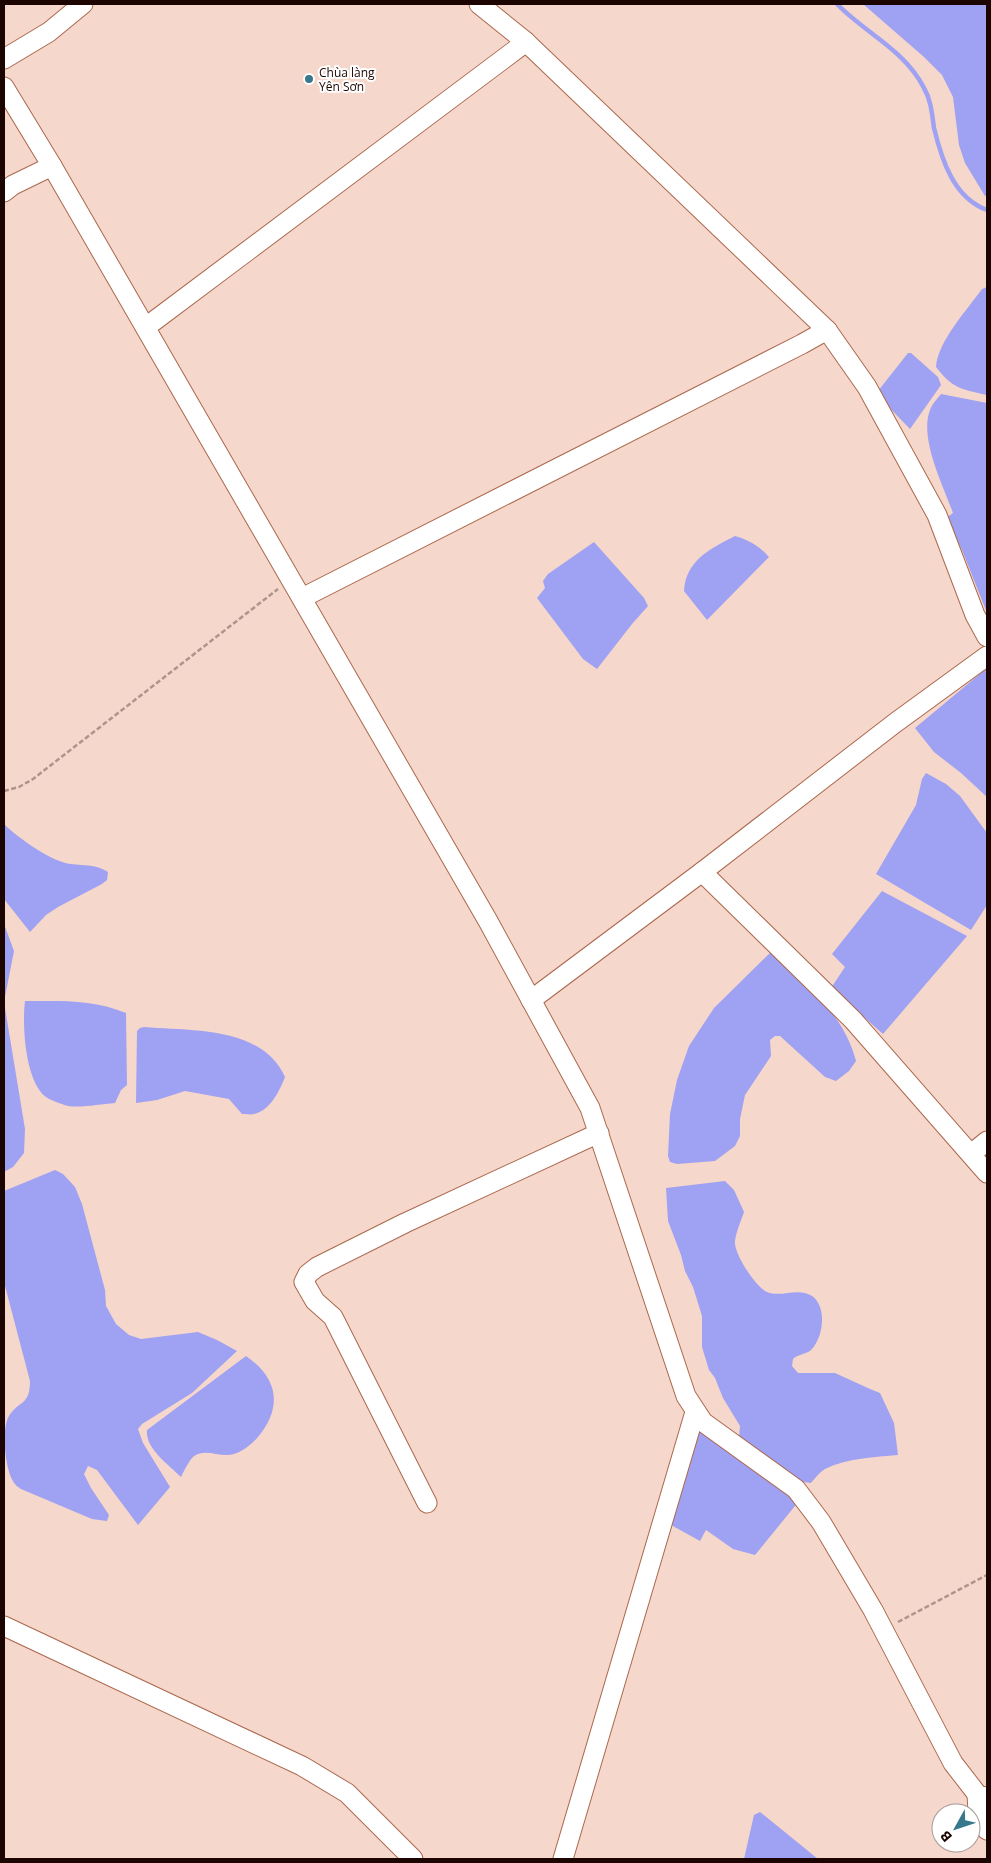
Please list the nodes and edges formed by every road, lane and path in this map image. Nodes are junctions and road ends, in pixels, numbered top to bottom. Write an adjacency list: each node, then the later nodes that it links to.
1 (83, 4): 4 (street)
2 (479, 4): 3 (street)
3 (526, 42): 8 (street); 9 (street)
4 (4, 59)
5 (6, 98): 6 (street)
6 (52, 166): 7 (street); 8 (street)
7 (4, 192)
8 (146, 327): 10 (street)
9 (826, 330): 11 (street); 12 (street)
10 (291, 579): 11 (street); 14 (path)
11 (302, 598): 16 (street)
12 (987, 637)
13 (987, 656): 15 (street)
14 (4, 791)
15 (702, 872): 16 (street); 19 (street)
16 (531, 1000): 17 (street)
17 (598, 1133): 21 (street); 22 (street)
18 (987, 1141): 19 (street)
19 (971, 1154): 20 (street)
20 (987, 1173)
21 (696, 1412): 25 (street); 29 (street)
22 (427, 1503)
23 (987, 1575): 25 (path)
24 (4, 1626): 28 (street)
25 (884, 1630): 26 (street)
26 (982, 1796): 27 (street)
27 (987, 1830)
28 (413, 1859)
29 (563, 1859)

